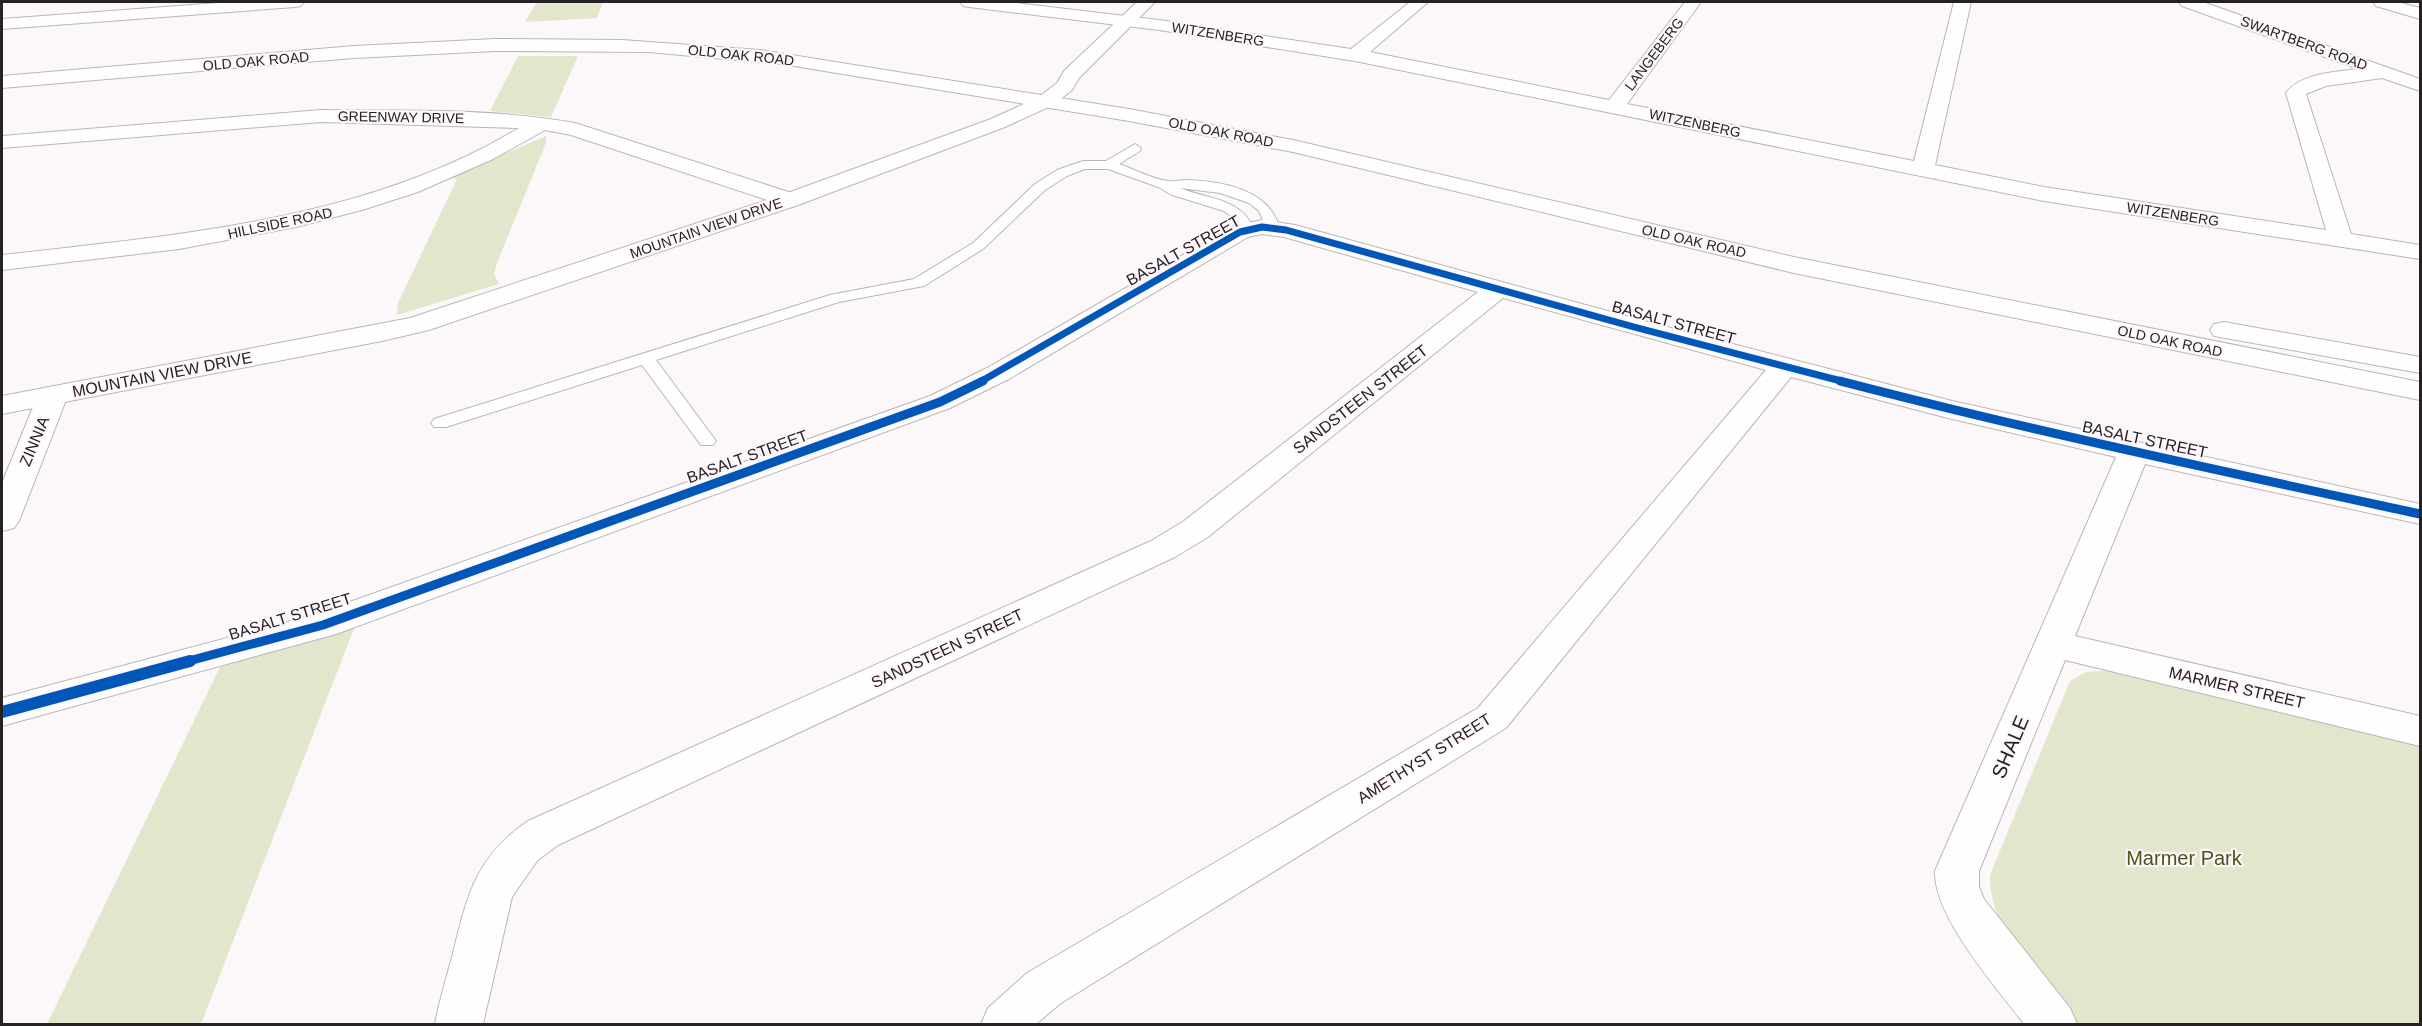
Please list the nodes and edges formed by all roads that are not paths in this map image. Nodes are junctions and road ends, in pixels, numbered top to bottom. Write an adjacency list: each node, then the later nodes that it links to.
1 (286, 2): 11 (street)
2 (969, 2): 10 (street, WITZENBERG)
3 (1146, 2): 10 (street, MOUNTAIN VIEW DRIVE)
4 (1420, 2): 12 (street)
5 (1693, 2): 19 (street, LANGEBERG)
6 (1964, 2): 24 (street)
7 (2188, 2): 14 (street, SWARTBERG ROAD)
8 (2382, 2): 9 (street)
9 (2417, 11)
10 (1126, 21): 12 (street, WITZENBERG); 17 (street, MOUNTAIN VIEW DRIVE)
11 (2, 24)
12 (1355, 55): 19 (street, WITZENBERG)
13 (2, 69): 17 (street, OLD OAK ROAD)
14 (2385, 72): 16 (street, SWARTBERG ROAD); 28 (street)
15 (2, 82): 18 (street, OLD OAK ROAD)
16 (2421, 85)
17 (1055, 86): 18 (street, OLD OAK ROAD); 26 (street, MOUNTAIN VIEW DRIVE); 33 (street, OLD OAK ROAD); 35 (street, OLD OAK ROAD)
18 (1016, 96): 26 (street, MOUNTAIN VIEW DRIVE)
19 (1615, 106): 24 (street, WITZENBERG)
20 (541, 123): 21 (street, GREENWAY DRIVE); 26 (street, GREENWAY DRIVE); 30 (street, HILLSIDE ROAD)
21 (2, 142)
22 (1135, 148): 23 (lane)
23 (1109, 165): 25 (lane); 32 (lane)
24 (1923, 170): 28 (street, WITZENBERG)
25 (1163, 184): 27 (lane); 27 (lane)
26 (780, 196): 36 (street, MOUNTAIN VIEW DRIVE)
27 (1259, 228): 31 (street, BASALT STREET); 44 (street, BASALT STREET)
28 (2341, 240): 29 (street, WITZENBERG)
29 (2421, 252)
30 (2, 263)
31 (1497, 290): 34 (street, BASALT STREET); 46 (street, SANDSTEEN STREET)
32 (646, 358): 38 (lane); 39 (lane)
33 (2421, 366)
34 (1784, 367): 40 (street, BASALT STREET); 47 (street, AMETHYST STREET)
35 (2421, 391)
36 (53, 395): 37 (street, MOUNTAIN VIEW DRIVE); 42 (street, ZINNIA)
37 (2, 405)
38 (440, 423)
39 (707, 441)
40 (2134, 452): 41 (street, BASALT STREET); 43 (street, SHALE)
41 (2421, 514)
42 (2, 520)
43 (2053, 644): 45 (street, MARMER STREET); 48 (street, SHALE)
44 (2, 712)
45 (2421, 731)
46 (459, 1024)
47 (1005, 1024)
48 (2053, 1024)

